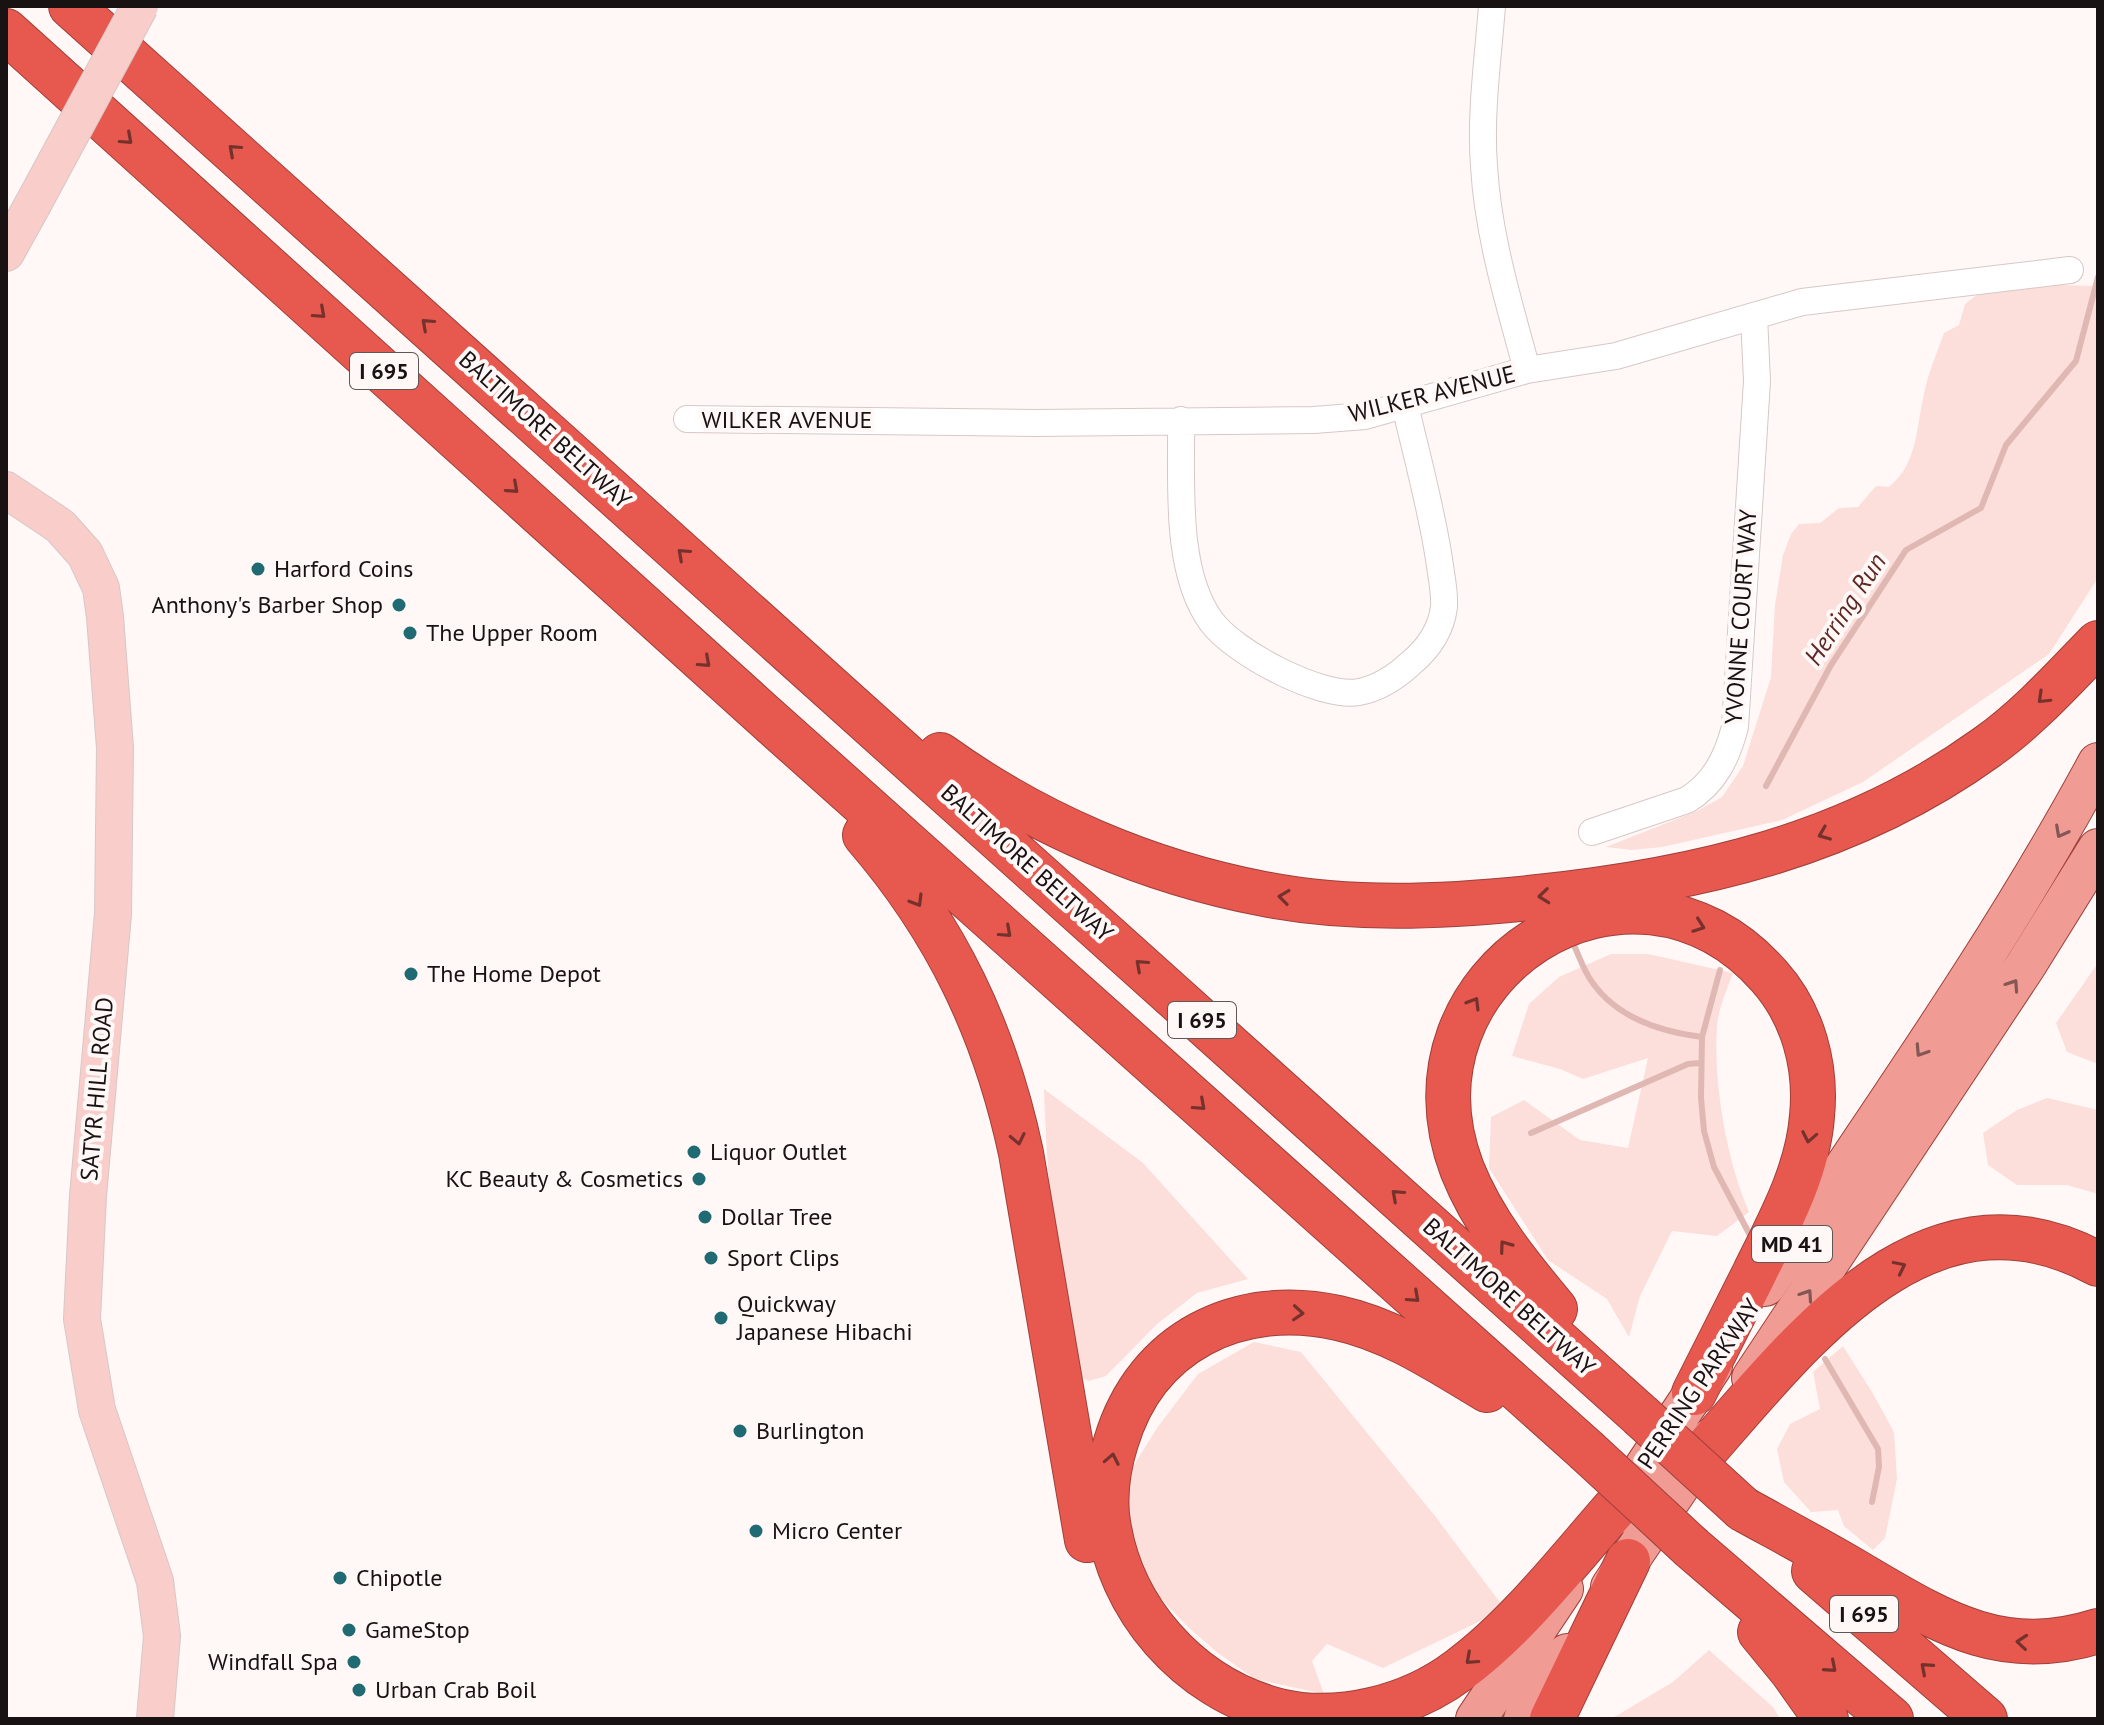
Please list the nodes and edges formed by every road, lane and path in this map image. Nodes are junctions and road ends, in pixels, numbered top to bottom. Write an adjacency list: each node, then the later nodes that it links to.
1 (71, 6): 13 (highway, BALTIMORE BELTWAY / I 695, one-way to 1)
2 (140, 6): 5 (street, bridge)
3 (1492, 6): 8 (street)
4 (6, 31): 15 (highway, I 695, one-way to 15)
5 (6, 253)
6 (2070, 270): 7 (street, WILKER AVENUE)
7 (1754, 316): 8 (street, WILKER AVENUE); 17 (street, YVONNE COURT WAY)
8 (1527, 370): 9 (street, WILKER AVENUE)
9 (1405, 405): 11 (street, WILKER AVENUE); 11 (street)
10 (687, 419): 11 (street, WILKER AVENUE)
11 (1181, 420)
12 (6, 490): 29 (street, SATYR HILL ROAD)
13 (783, 643): 14 (highway, one-way to 13); 21 (highway, BALTIMORE BELTWAY / I 695, one-way to 13)
14 (2098, 643)
15 (760, 712): 22 (highway, I 695, one-way to 22); 30 (highway, one-way to 30)
16 (2098, 763): 20 (main road, PERRING PARKWAY / MD 41, one-way to 20)
17 (1592, 832)
18 (2098, 849): 23 (main road, PERRING PARKWAY / MD 41, one-way to 18)
19 (2098, 1264): 23 (highway, one-way to 19)
20 (1694, 1393): 21 (highway, one-way to 20); 24 (main road, PERRING PARKWAY / MD 41)
21 (1628, 1402): 25 (highway, BALTIMORE BELTWAY / I 695, bridge)
22 (1586, 1450): 24 (highway, one-way to 22); 26 (highway, I 695, bridge)
23 (1702, 1454): 27 (main road, PERRING PARKWAY / MD 41)
24 (1621, 1501): 31 (main road, PERRING PARKWAY / MD 41)
25 (1743, 1509): 28 (highway, one-way to 25); 36 (highway, BALTIMORE BELTWAY / I 695, one-way to 25)
26 (1702, 1559): 34 (highway); 35 (highway, I 695, one-way to 35)
27 (1628, 1561): 32 (main road, PERRING PARKWAY / MD 41); 33 (highway)
28 (2098, 1631)
29 (155, 1719)
30 (1223, 1719)
31 (1476, 1719)
32 (1524, 1719)
33 (1552, 1719)
34 (1826, 1719)
35 (1891, 1719)
36 (1985, 1719)

